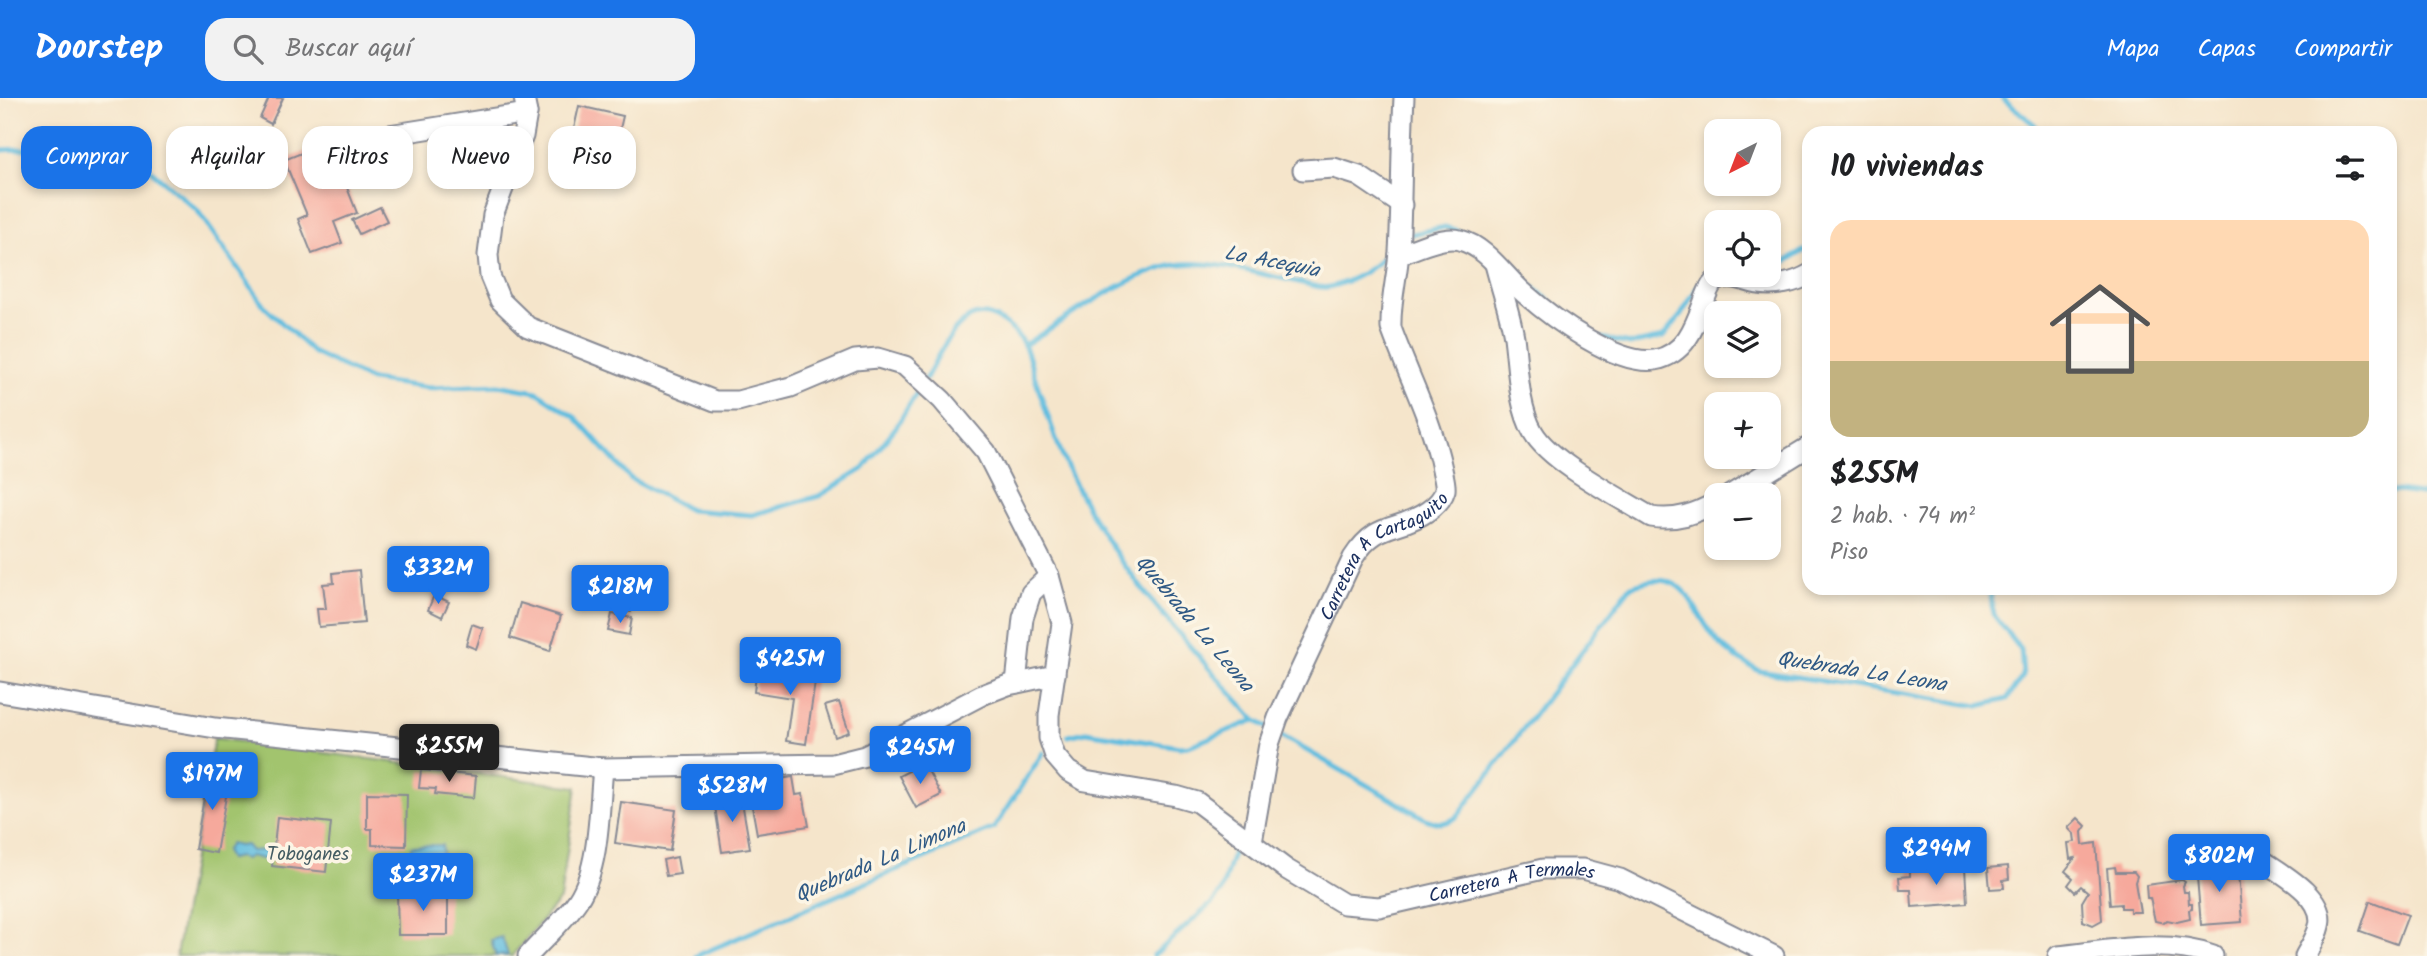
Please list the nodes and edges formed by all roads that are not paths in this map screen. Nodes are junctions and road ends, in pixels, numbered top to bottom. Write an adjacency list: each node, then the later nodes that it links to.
1 (1404, 98): 5 (street, Carretera A Cartaguito)
2 (525, 106): 3 (street); 12 (street, Carretera A Termales)
3 (413, 129)
4 (1303, 170): 5 (street)
5 (1402, 205): 6 (street, Carretera A Cartaguito)
6 (1399, 255): 7 (street); 17 (street, Carretera A Cartaguito)
7 (1494, 263): 8 (street); 11 (street)
8 (1802, 277)
9 (1802, 451): 10 (street)
10 (1750, 483)
11 (1704, 508)
12 (1049, 576): 13 (street, Carretera A Termales); 14 (street)
13 (1055, 675): 14 (street); 17 (street, Carretera A Termales)
14 (1016, 683): 16 (street)
15 (0, 692): 16 (street)
16 (603, 768): 19 (street)
17 (1252, 842): 20 (street, Carretera A Termales)
18 (2256, 856): 23 (street)
19 (528, 956)
20 (1774, 956)
21 (2058, 956): 22 (street)
22 (2213, 956)
23 (2305, 956)

